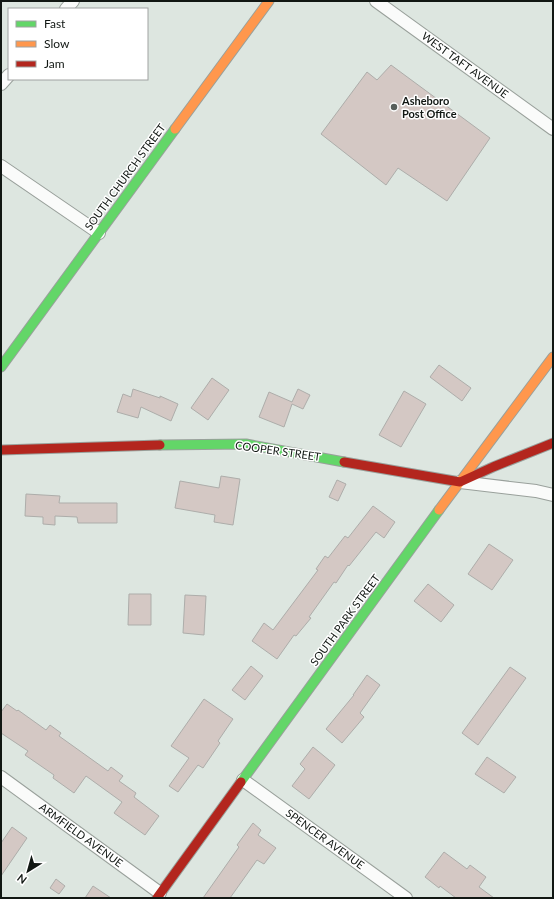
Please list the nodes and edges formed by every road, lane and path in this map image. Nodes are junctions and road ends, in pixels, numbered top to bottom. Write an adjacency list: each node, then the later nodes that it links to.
1 (269, 1): 7 (street, SOUTH CHURCH STREET)
2 (376, 1): 5 (street, WEST TAFT AVENUE)
3 (8, 76): 4 (street)
4 (1, 84)
5 (553, 129)
6 (1, 166): 7 (street)
7 (99, 233): 9 (street, SOUTH CHURCH STREET)
8 (553, 357): 12 (street, SOUTH PARK STREET)
9 (1, 367)
10 (553, 443): 12 (street)
11 (1, 450): 12 (street, COOPER STREET)
12 (460, 482): 13 (street, COOPER STREET); 15 (street, SOUTH PARK STREET)
13 (553, 495)
14 (1, 777): 16 (street, ARMFIELD AVENUE)
15 (243, 780): 16 (street, SOUTH PARK STREET); 17 (street, SPENCER AVENUE)
16 (158, 896)
17 (406, 898)

